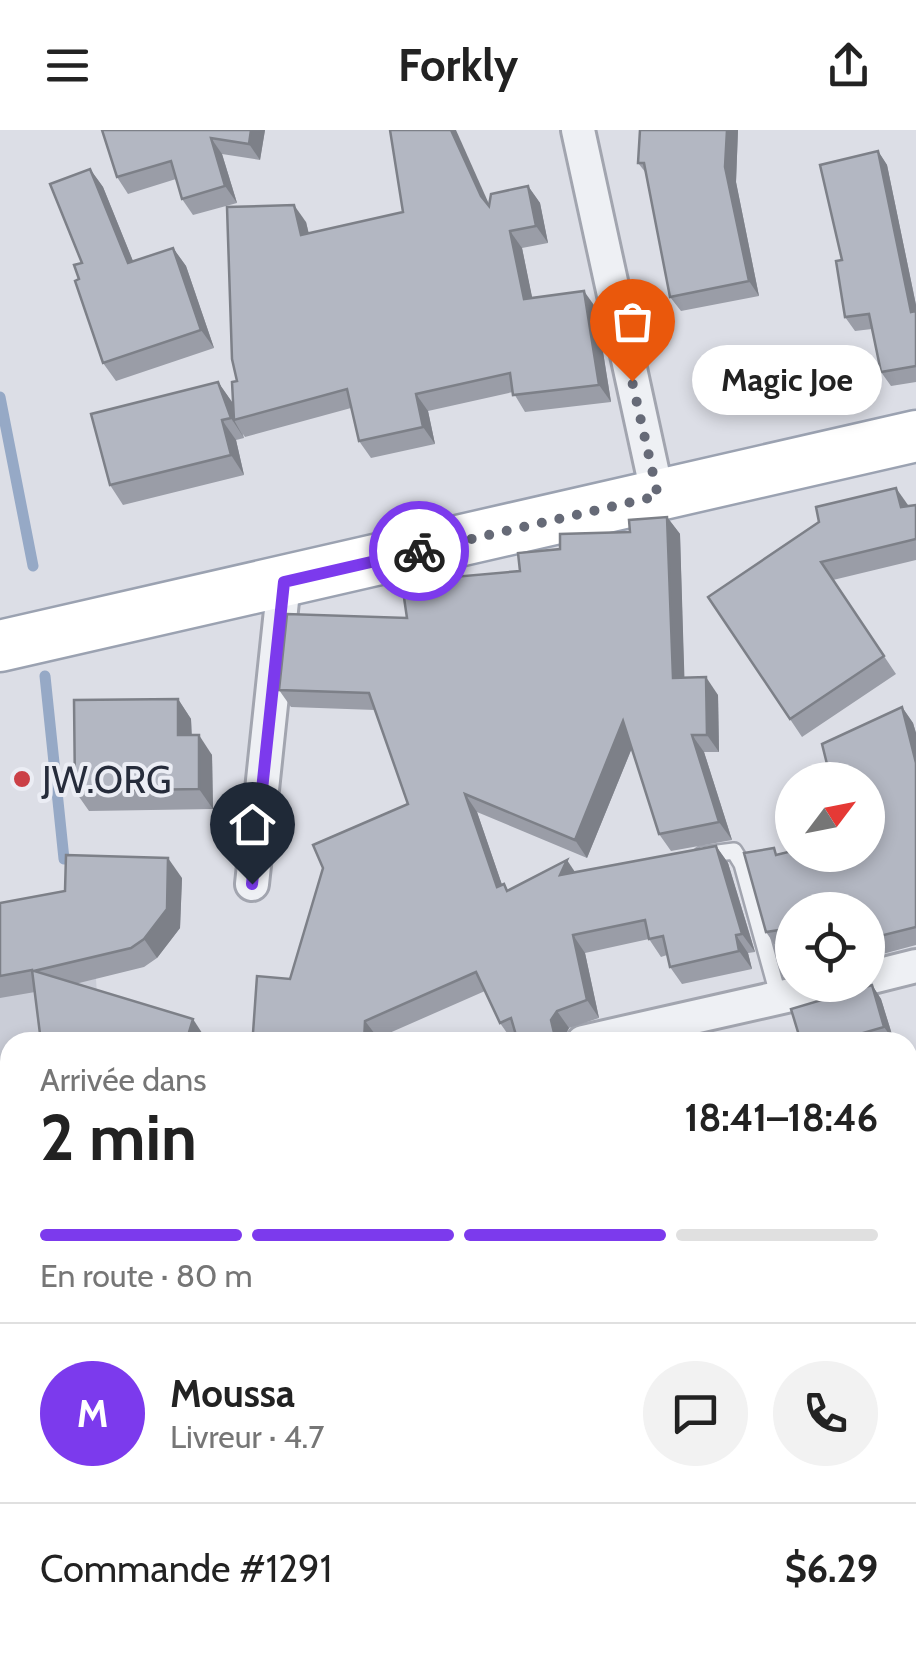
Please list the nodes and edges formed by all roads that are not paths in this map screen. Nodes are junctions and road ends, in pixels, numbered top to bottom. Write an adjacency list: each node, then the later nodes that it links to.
1 (572, 137): 3 (street)
2 (916, 436): 3 (main road)
3 (658, 496): 4 (main road)
4 (284, 582): 5 (main road); 7 (street)
5 (2, 646)
6 (682, 860): 10 (lane)
7 (252, 884)
8 (916, 966): 9 (street)
9 (885, 974)
10 (775, 984)
11 (775, 999): 12 (street)
12 (628, 1032)

